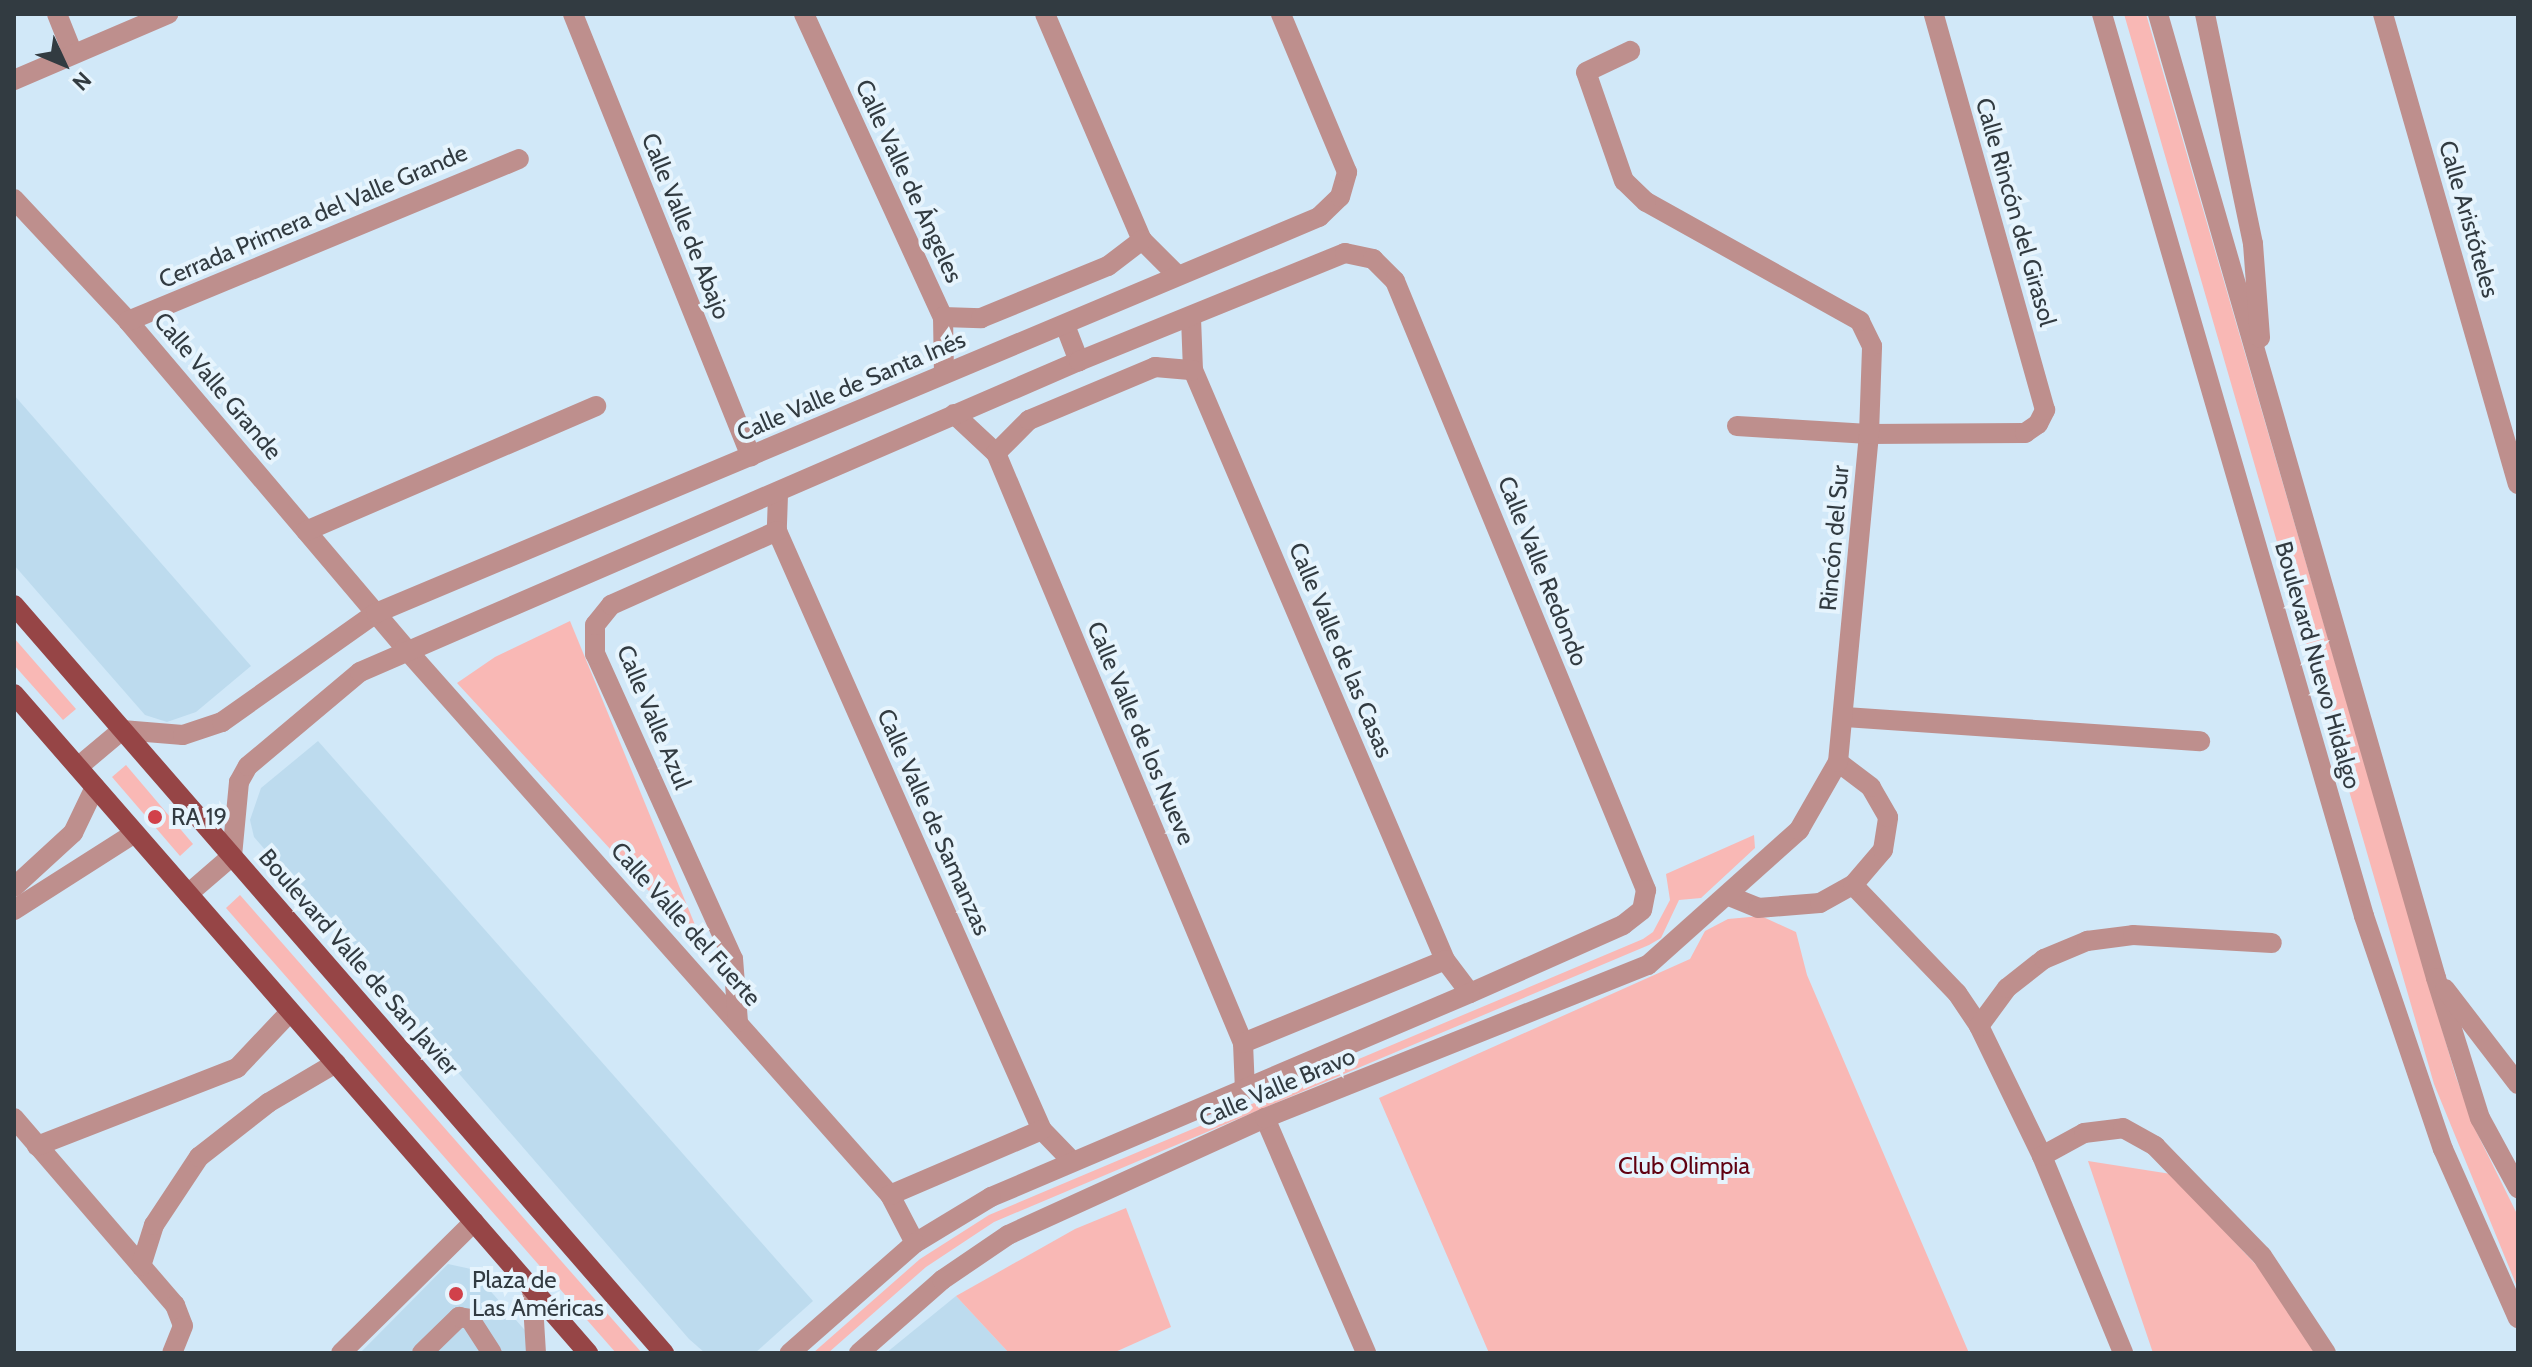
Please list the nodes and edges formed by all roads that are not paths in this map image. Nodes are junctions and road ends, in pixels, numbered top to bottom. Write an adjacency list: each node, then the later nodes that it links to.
1 (57, 14): 13 (street)
2 (168, 14): 13 (street)
3 (573, 14): 32 (street, Calle Valle de Abajo)
4 (804, 14): 19 (street, Calle Valle de Ángeles)
5 (1045, 14): 17 (street)
6 (1281, 14): 18 (street, Calle Valle de Santa Inés)
7 (1934, 14): 30 (street, Calle Rincón del Girasol)
8 (2102, 14): 79 (street, Boulevard Nuevo Hidalgo)
9 (2158, 14): 26 (street, Boulevard Nuevo Hidalgo)
10 (2205, 14): 26 (street)
11 (2383, 14): 33 (street, Calle Aristóteles)
12 (1630, 51): 30 (street, Rincón del Sur)
13 (73, 54): 14 (street)
14 (14, 80)
15 (519, 159): 21 (street, Cerrada Primera del Valle Grande)
16 (14, 199): 21 (street, Calle Valle Grande)
17 (1142, 240): 18 (street); 19 (street)
18 (1177, 275): 22 (street, Calle Valle de Santa Inés)
19 (943, 317): 25 (street, Calle Valle de Ángeles)
20 (1191, 318): 23 (street); 24 (street, Calle Valle de las Casas); 55 (street, Calle Valle Redondo)
21 (128, 321): 35 (street, Calle Valle Grande)
22 (1065, 325): 23 (street); 25 (street, Calle Valle de Santa Inés)
23 (1079, 361): 28 (street)
24 (1193, 370): 31 (street); 57 (street, Calle Valle de las Casas)
25 (944, 374): 32 (street, Calle Valle de Santa Inés)
26 (2263, 382): 58 (street, Boulevard Nuevo Hidalgo)
27 (596, 406): 35 (street)
28 (954, 414): 31 (street, Calle Valle de los Nueve); 34 (street)
29 (1737, 426): 30 (street)
30 (1869, 434): 41 (street, Rincón del Sur)
31 (996, 453): 63 (street, Calle Valle de los Nueve)
32 (751, 457): 38 (street, Calle Valle de Santa Inés)
33 (2518, 484)
34 (778, 495): 36 (street, Calle Valle de Samanzas); 39 (street)
35 (306, 531): 38 (street, Calle Valle Grande)
36 (777, 531): 61 (street, Calle Valle Azul); 69 (street, Calle Valle de Samanzas)
37 (14, 605): 42 (main road, Boulevard Valle de San Javier)
38 (376, 613): 39 (street, Calle Valle del Fuerte); 42 (street, Calle Valle de Santa Inés)
39 (405, 648): 49 (street); 61 (street, Calle Valle del Fuerte)
40 (14, 694): 45 (main road)
41 (1845, 717): 43 (street); 44 (street, Rincón del Sur)
42 (122, 730): 45 (street); 49 (main road, Boulevard Valle de San Javier)
43 (2200, 741)
44 (1838, 762): 47 (street, Rincón del Sur); 50 (street)
45 (78, 767): 46 (main road)
46 (95, 787): 48 (main road); 51 (street)
47 (1799, 830): 53 (street, Calle Valle Bravo)
48 (135, 833): 52 (main road); 54 (street)
49 (232, 856): 52 (street); 86 (main road, Boulevard Valle de San Javier)
50 (1853, 885): 53 (street); 62 (street)
51 (14, 887)
52 (188, 894): 60 (main road)
53 (1729, 896): 68 (street, Calle Valle Bravo)
54 (14, 910)
55 (1642, 910): 59 (street, Calle Valle Bravo)
56 (2272, 943): 62 (street)
57 (1445, 960): 59 (street, Calle Valle de las Casas); 63 (street)
58 (2436, 978): 65 (street); 73 (street, Boulevard Nuevo Hidalgo)
59 (1470, 993): 66 (street, Calle Valle Bravo)
60 (290, 1012): 64 (main road); 70 (street)
61 (738, 1022): 74 (street, Calle Valle del Fuerte)
62 (1979, 1026): 71 (street)
63 (1243, 1043): 66 (street, Calle Valle de los Nueve)
64 (336, 1063): 75 (main road); 77 (street)
65 (2518, 1084)
66 (1245, 1090): 72 (street, Calle Valle Bravo)
67 (14, 1118): 70 (street)
68 (1265, 1118): 88 (street, Calle Valle Bravo); 89 (street)
69 (1042, 1130): 72 (street, Calle Valle de Samanzas); 74 (street)
70 (37, 1146): 77 (street)
71 (2042, 1156): 90 (street); 91 (street)
72 (1070, 1159): 76 (street, Calle Valle Bravo)
73 (2518, 1188)
74 (890, 1195): 76 (street, Calle Valle del Fuerte)
75 (474, 1222): 78 (main road); 81 (street)
76 (915, 1243): 87 (street, Calle Valle Bravo)
77 (141, 1266): 80 (street)
78 (532, 1288): 84 (street); 85 (main road)
79 (2518, 1318)
80 (172, 1353)
81 (341, 1353)
82 (422, 1353): 83 (street)
83 (492, 1353)
84 (536, 1353)
85 (588, 1353)
86 (664, 1353)
87 (790, 1353)
88 (859, 1353)
89 (1366, 1353)
90 (2123, 1353)
91 (2326, 1353)

